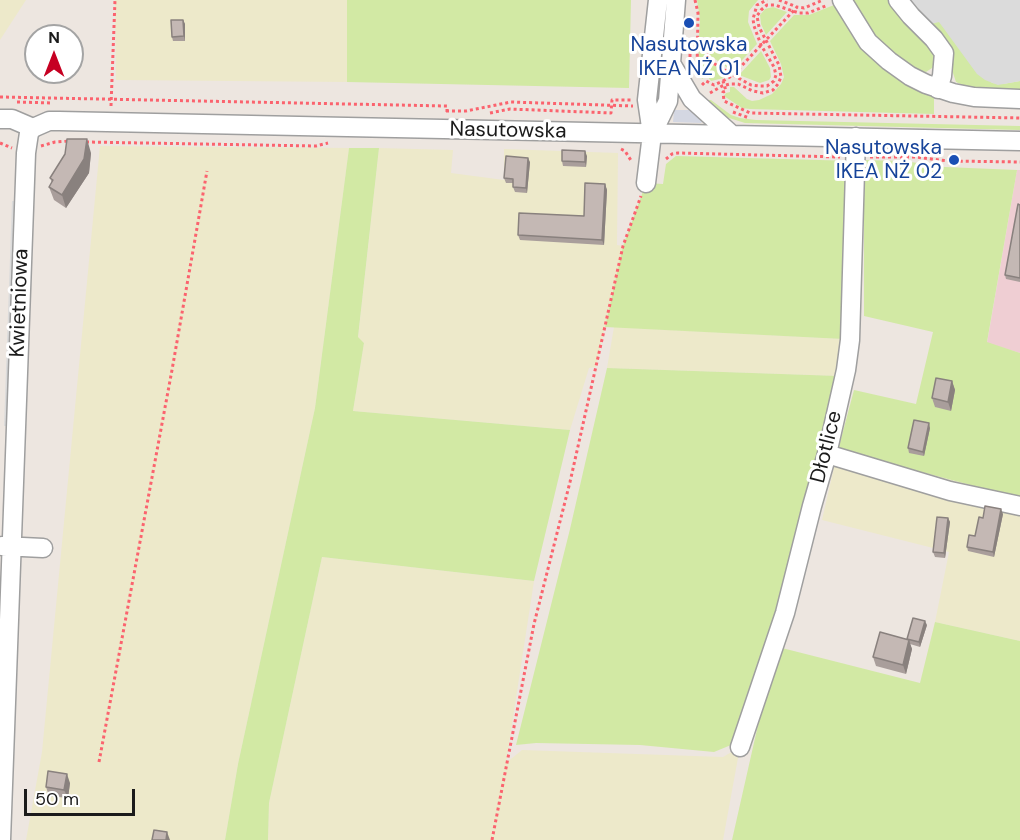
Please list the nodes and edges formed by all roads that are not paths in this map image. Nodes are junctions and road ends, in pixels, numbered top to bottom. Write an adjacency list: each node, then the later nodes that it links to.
1 (658, 0): 10 (street)
2 (898, 0): 6 (street)
3 (835, 2): 6 (street)
4 (684, 3): 5 (street)
5 (672, 65): 10 (street); 11 (street)
6 (938, 89): 7 (street)
7 (1020, 99)
8 (0, 119): 9 (street)
9 (33, 128): 10 (street, Nasutowska); 17 (street, Kwietniowa)
10 (652, 134): 11 (street, Nasutowska); 14 (street)
11 (732, 135): 12 (street, Nasutowska)
12 (856, 137): 13 (street, Nasutowska); 15 (street, Dłotlice)
13 (1020, 141)
14 (646, 183)
15 (827, 454): 16 (street); 19 (street, Dłotlice)
16 (1020, 506)
17 (6, 546): 18 (street); 20 (street, Kwietniowa)
18 (43, 548)
19 (740, 747)
20 (1, 840)

